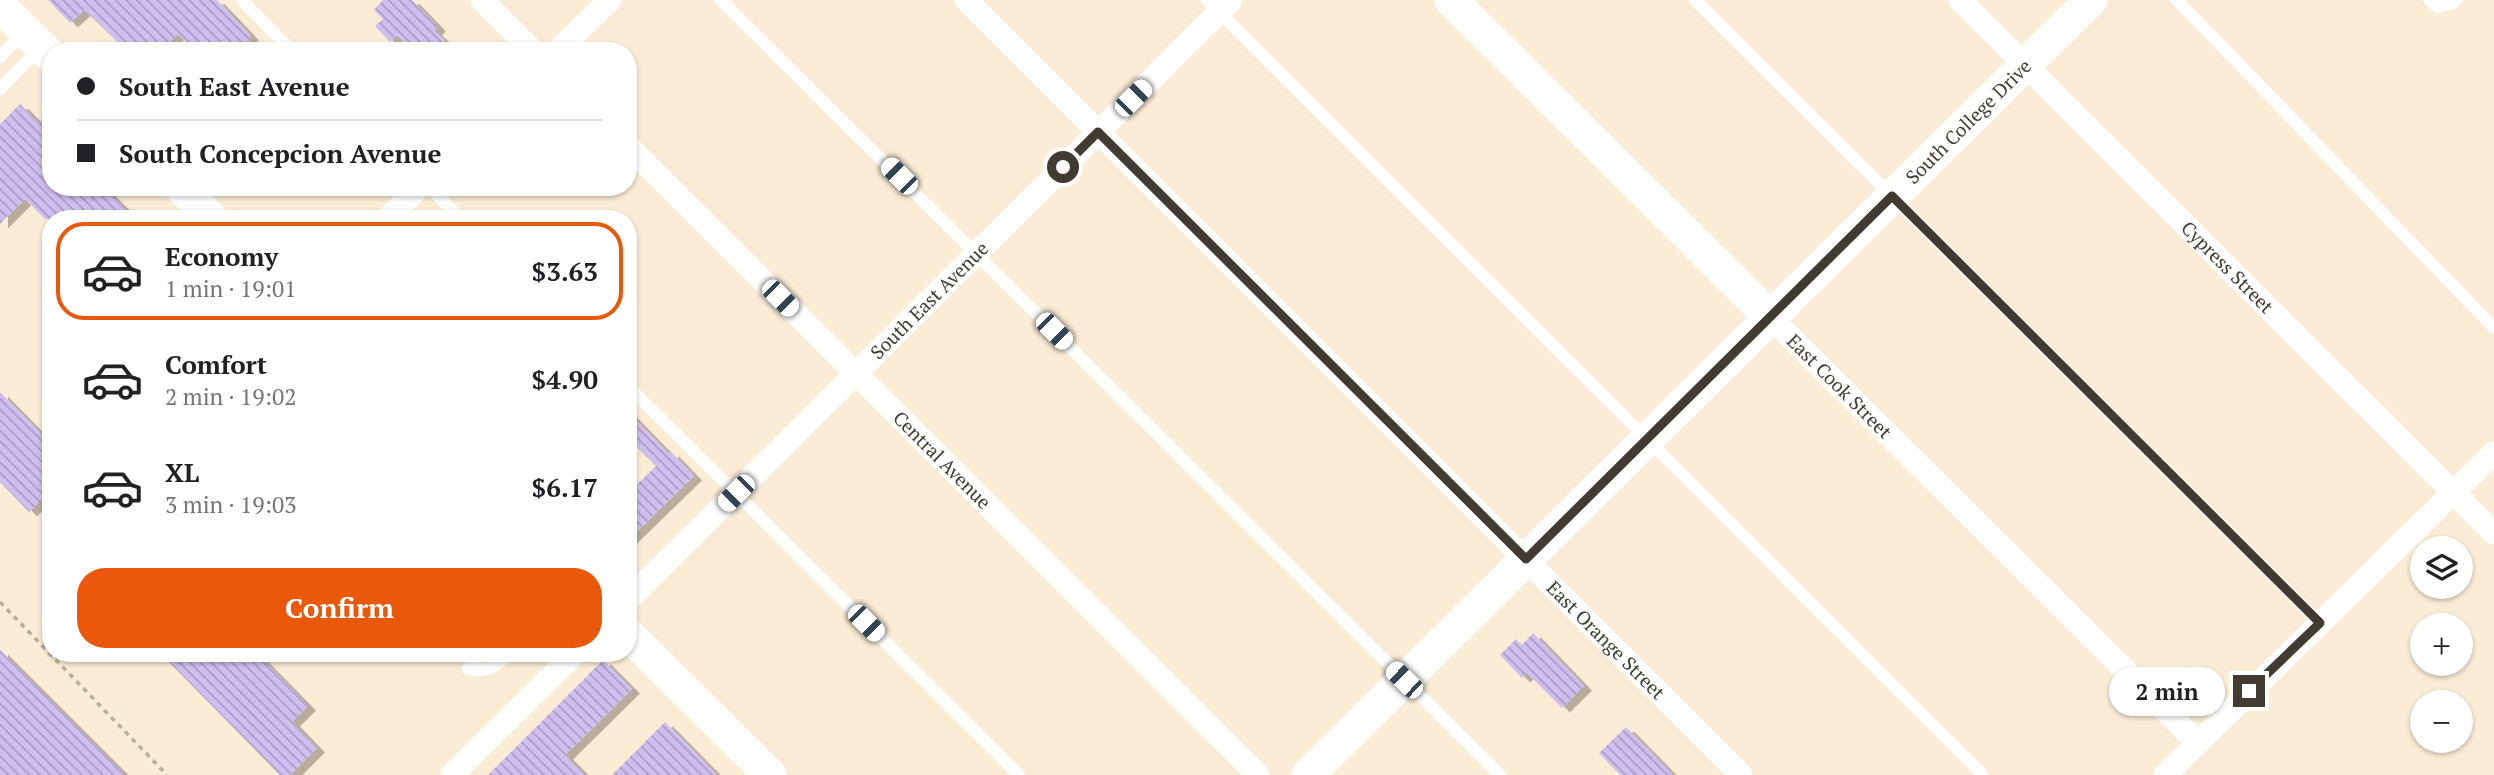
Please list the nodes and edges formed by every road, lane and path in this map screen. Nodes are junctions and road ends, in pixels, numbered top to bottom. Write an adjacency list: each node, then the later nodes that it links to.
1 (242, 0): 15 (lane)
2 (482, 0): 16 (street)
3 (610, 0): 17 (street)
4 (721, 0): 31 (lane)
5 (966, 0): 22 (street, East Orange Street)
6 (1451, 0): 32 (street, East Cook Street)
7 (1695, 0): 27 (lane)
8 (1960, 0): 20 (street, Cypress Street)
9 (2091, 0): 20 (street, South College Drive)
10 (2176, 0): 33 (lane)
11 (2429, 0): 12 (lane)
12 (2456, 0)
13 (1219, 4): 22 (street, South East Avenue); 36 (lane)
14 (0, 6): 18 (street)
15 (283, 42)
16 (524, 42)
17 (567, 42)
18 (39, 45): 19 (lane); 21 (lane)
19 (0, 57)
20 (2025, 64): 27 (street, South College Drive); 39 (street, Cypress Street)
21 (0, 89)
22 (1098, 132): 31 (street, South East Avenue); 41 (street, East Orange Street)
23 (637, 155): 34 (street, Central Avenue)
24 (190, 196): 28 (street)
25 (410, 196): 29 (street)
26 (438, 196): 30 (lane)
27 (1892, 196): 32 (street, South College Drive); 44 (lane)
28 (203, 210)
29 (396, 210)
30 (452, 210)
31 (976, 254): 34 (street, South East Avenue); 51 (lane)
32 (1770, 317): 36 (street, South College Drive); 52 (street, East Cook Street)
33 (2494, 328)
34 (856, 373): 38 (street, South East Avenue); 57 (street, Central Avenue)
35 (637, 395): 38 (lane)
36 (1647, 439): 41 (street, South College Drive); 61 (lane)
37 (2494, 453): 39 (street)
38 (736, 493): 42 (street, South East Avenue); 56 (lane)
39 (2454, 494): 40 (street, Cypress Street); 44 (street)
40 (2494, 533)
41 (1526, 559): 51 (street, South College Drive); 60 (street, East Orange Street)
42 (637, 591)
43 (0, 602): 46 (path)
44 (2320, 623): 52 (street)
45 (637, 643): 55 (street)
46 (42, 646)
47 (58, 662): 53 (path)
48 (474, 662): 49 (lane)
49 (501, 662)
50 (566, 662): 54 (street)
51 (1404, 680): 58 (street, South College Drive); 59 (lane)
52 (2197, 742): 62 (street)
53 (167, 775)
54 (452, 775)
55 (770, 775)
56 (1019, 775)
57 (1258, 775)
58 (1308, 775)
59 (1500, 775)
60 (1741, 775)
61 (1983, 775)
62 (2165, 775)

